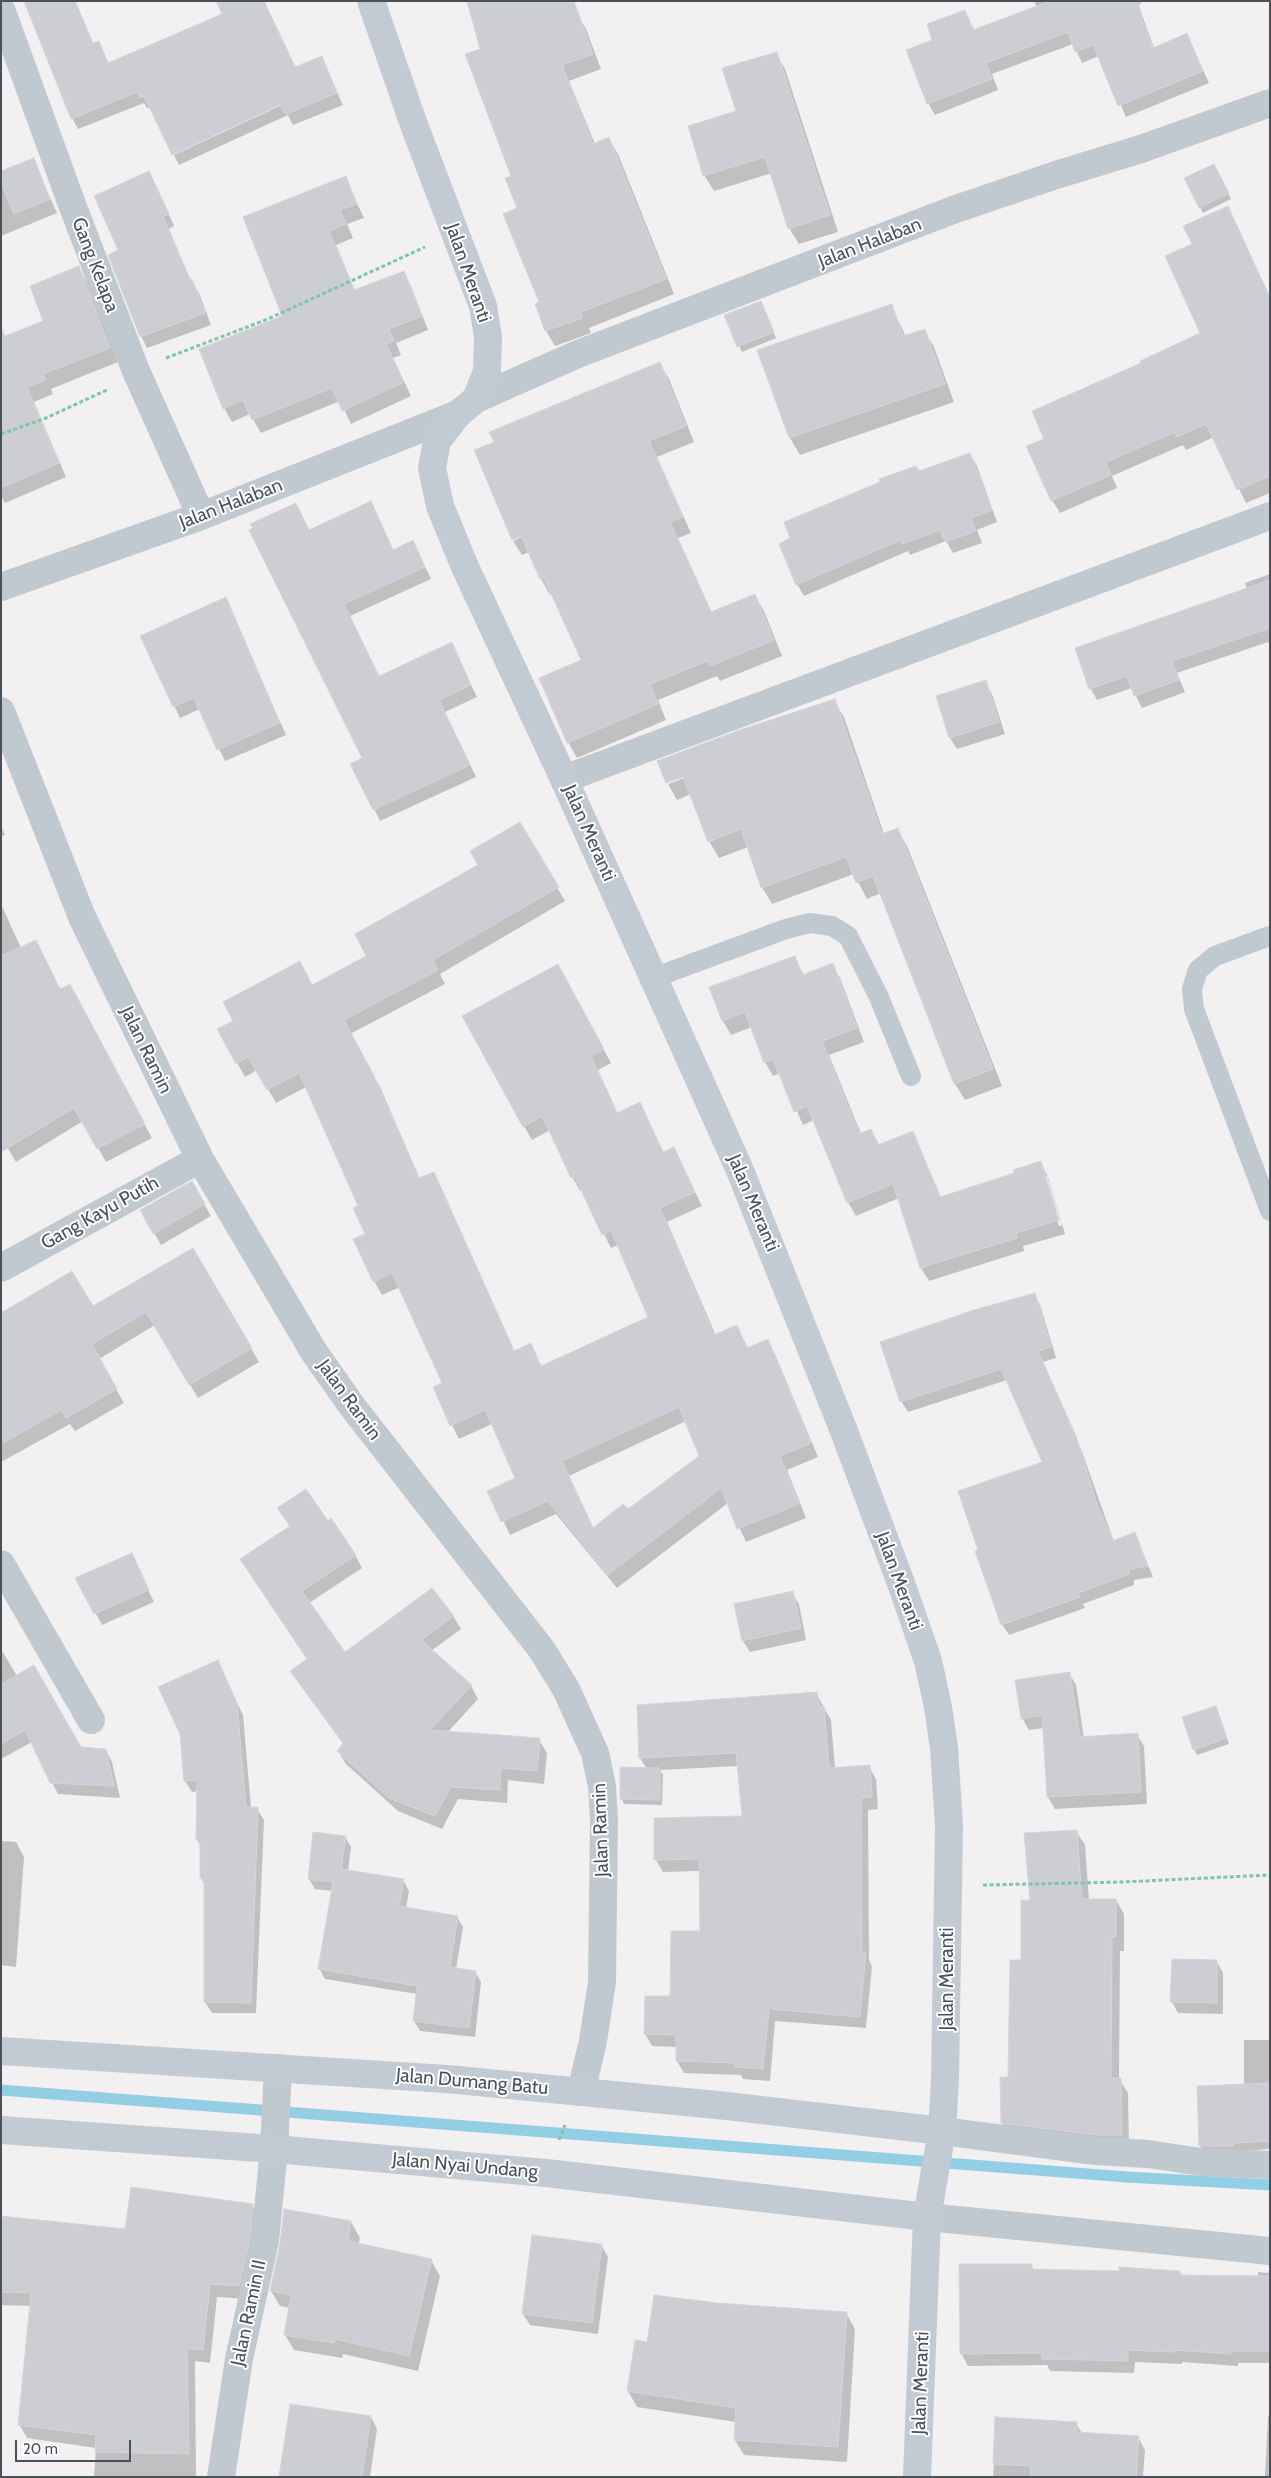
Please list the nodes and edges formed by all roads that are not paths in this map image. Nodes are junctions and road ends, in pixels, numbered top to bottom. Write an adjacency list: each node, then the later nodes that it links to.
1 (371, 1): 4 (street, Jalan Meranti)
2 (1, 9): 5 (street, Gang Kelapa)
3 (1270, 103): 4 (street, Jalan Halaban)
4 (467, 407): 5 (street, Jalan Halaban); 9 (street, Jalan Meranti)
5 (202, 516): 7 (street, Jalan Halaban)
6 (1270, 516): 9 (street)
7 (1, 587)
8 (1, 711): 13 (street, Jalan Ramin)
9 (564, 779): 11 (street, Jalan Meranti)
10 (1270, 936): 14 (lane)
11 (653, 978): 12 (lane); 23 (street, Jalan Meranti)
12 (910, 1076)
13 (200, 1159): 15 (street, Gang Kayu Putih); 20 (street, Jalan Ramin)
14 (1270, 1211)
15 (1, 1268)
16 (1, 1564): 17 (street)
17 (92, 1720)
18 (1, 2050): 19 (street, Jalan Dumang Batu)
19 (277, 2078): 20 (street, Jalan Dumang Batu); 22 (street, Jalan Ramin II)
20 (581, 2092): 23 (street, Jalan Dumang Batu)
21 (1, 2130): 22 (street, Jalan Nyai Undang)
22 (274, 2140): 25 (street, Jalan Nyai Undang); 27 (street, Jalan Ramin II)
23 (940, 2143): 24 (street); 25 (street, Jalan Meranti)
24 (1270, 2165)
25 (929, 2205): 26 (street); 28 (street, Jalan Meranti)
26 (1270, 2251)
27 (221, 2477)
28 (917, 2477)

